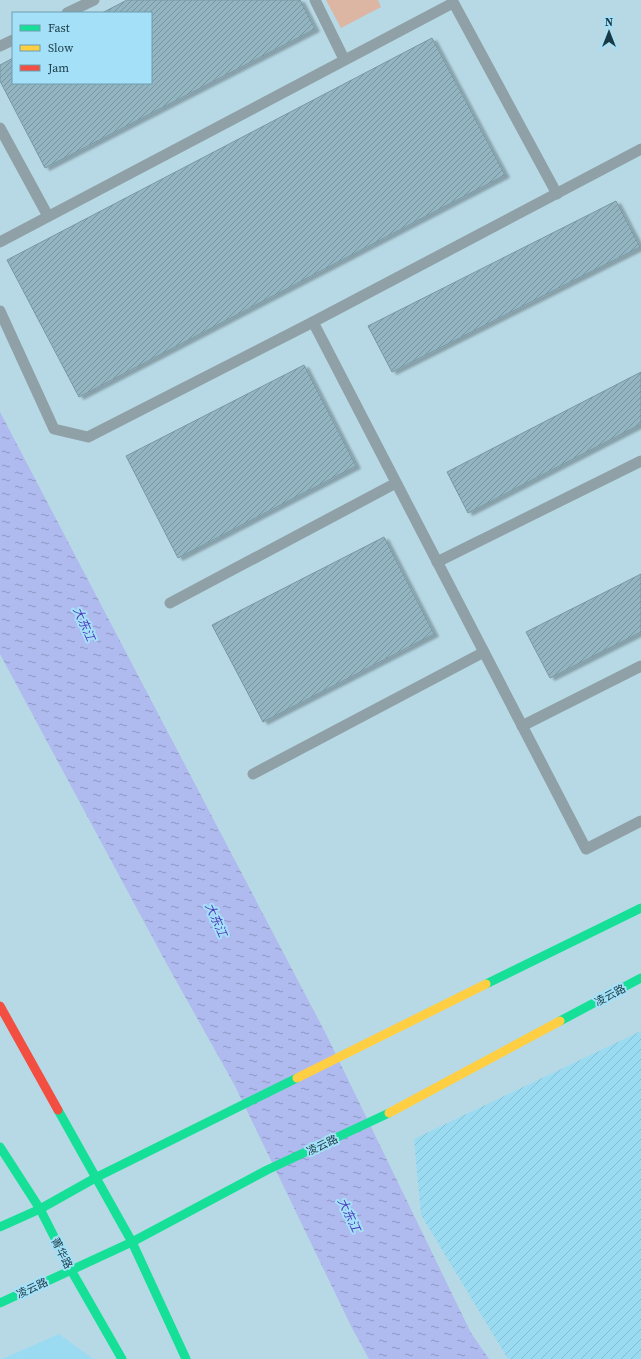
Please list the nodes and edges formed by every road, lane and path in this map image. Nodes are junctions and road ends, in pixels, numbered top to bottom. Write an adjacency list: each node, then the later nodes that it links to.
1 (94, 0): 4 (lane)
2 (315, 0): 7 (lane)
3 (452, 2): 7 (lane); 10 (lane)
4 (69, 12)
5 (12, 40): 6 (lane)
6 (0, 46)
7 (344, 60): 11 (lane)
8 (0, 128): 11 (lane)
9 (641, 149): 10 (lane)
10 (557, 194): 14 (lane)
11 (48, 216): 12 (lane)
12 (0, 242)
13 (0, 311): 14 (lane)
14 (313, 322): 16 (lane)
15 (641, 460): 17 (lane)
16 (396, 483): 17 (lane); 18 (lane)
17 (437, 562): 19 (lane)
18 (170, 603)
19 (484, 652): 21 (lane); 22 (lane)
20 (641, 666): 21 (lane)
21 (522, 726): 23 (lane)
22 (253, 774)
23 (641, 821)
24 (641, 908): 28 (main road)
25 (641, 978): 31 (main road, 凌云路)
26 (0, 1006): 28 (main road)
27 (0, 1147): 29 (main road, 菁华路)
28 (96, 1177): 29 (main road); 31 (main road)
29 (40, 1209): 30 (main road); 32 (main road, 菁华路)
30 (0, 1227)
31 (132, 1242): 32 (main road, 凌云路); 35 (main road)
32 (71, 1270): 33 (main road, 凌云路); 34 (main road, 菁华路)
33 (0, 1303)
34 (122, 1359)
35 (186, 1359)

